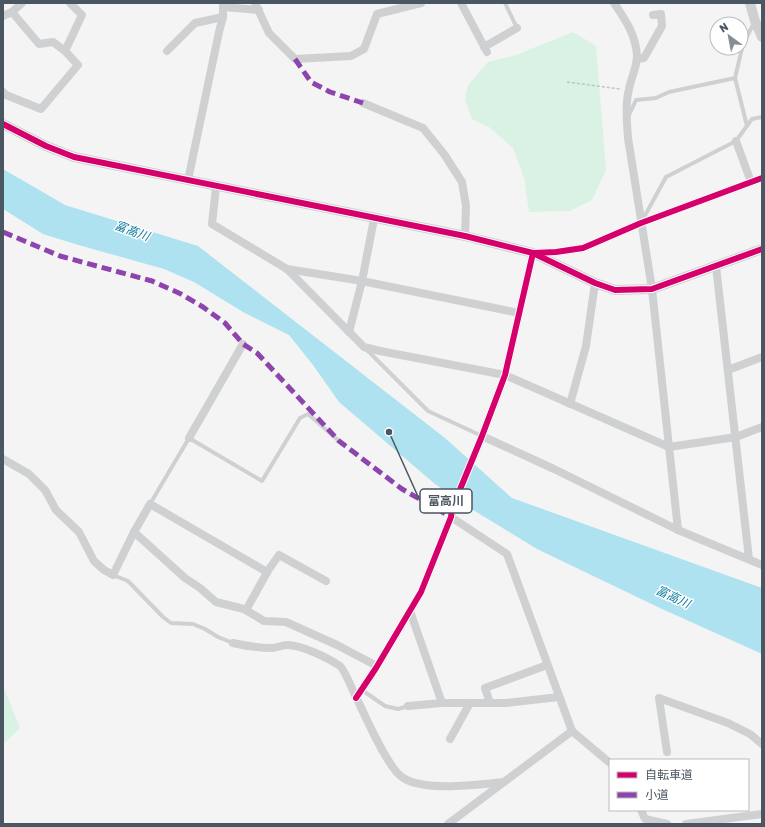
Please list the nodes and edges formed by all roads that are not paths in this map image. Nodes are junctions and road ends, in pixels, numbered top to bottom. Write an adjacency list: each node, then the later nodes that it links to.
1 (22, 3): 10 (street)
2 (70, 3): 17 (street)
3 (421, 3): 9 (street)
4 (461, 3): 15 (street)
5 (505, 3): 15 (lane)
6 (614, 3): 19 (street)
7 (748, 3): 14 (street)
8 (223, 5): 9 (street); 13 (street)
9 (257, 6)
10 (12, 12): 12 (street); 17 (street)
11 (653, 15): 19 (street)
12 (3, 16)
13 (223, 17): 18 (street); 29 (street)
14 (755, 21): 16 (street); 20 (lane)
15 (517, 28)
16 (762, 37)
17 (65, 51): 21 (street)
18 (167, 51)
19 (637, 59): 24 (street)
20 (735, 78): 24 (lane); 26 (lane)
21 (3, 92)
22 (363, 104): 34 (street)
23 (762, 117): 26 (lane)
24 (627, 121): 33 (street)
25 (3, 124): 29 (street)
26 (747, 126): 27 (lane)
27 (736, 141): 30 (street); 33 (lane)
28 (762, 178): 30 (street)
29 (188, 180): 31 (street)
30 (751, 182): 33 (street)
31 (216, 187): 32 (street); 38 (street)
32 (374, 219): 34 (street); 39 (street)
33 (641, 223): 36 (street); 41 (street)
34 (465, 236): 36 (street)
35 (762, 249): 37 (street)
36 (533, 253): 40 (street); 42 (street)
37 (716, 266): 41 (street); 47 (street)
38 (286, 269): 39 (street); 43 (street)
39 (362, 281): 42 (street); 43 (street)
40 (595, 283): 41 (street); 49 (street)
41 (652, 289): 55 (street)
42 (519, 313): 48 (street)
43 (349, 332): 45 (street)
44 (243, 344): 53 (street)
45 (364, 347): 48 (street); 51 (lane)
46 (762, 357): 47 (street)
47 (728, 370): 52 (street)
48 (505, 375): 49 (street); 51 (street)
49 (570, 404): 55 (street)
50 (762, 427): 52 (street)
51 (482, 436): 58 (street); 59 (street)
52 (736, 436): 55 (street); 61 (street)
53 (189, 438): 54 (lane); 57 (lane)
54 (339, 441)
55 (669, 447): 59 (street)
56 (3, 459): 64 (street)
57 (150, 504): 60 (street); 63 (street)
58 (452, 513): 67 (street); 69 (street)
59 (678, 530): 61 (street)
60 (134, 532): 64 (street); 66 (street)
61 (749, 559): 62 (street)
62 (762, 565)
63 (267, 572): 65 (street); 66 (street)
64 (113, 574): 68 (lane)
65 (326, 581)
66 (246, 610): 70 (street)
67 (410, 611): 70 (street); 74 (street)
68 (233, 643): 73 (street)
69 (547, 665): 72 (street); 76 (street)
70 (377, 666): 71 (street)
71 (362, 689): 73 (street); 77 (lane)
72 (559, 697): 76 (street); 78 (street)
73 (356, 698): 83 (street)
74 (442, 703): 75 (street); 77 (street)
75 (470, 703): 76 (street); 79 (street)
76 (490, 703)
77 (408, 706)
78 (572, 731): 82 (street); 83 (street)
79 (450, 739)
80 (762, 744): 81 (street)
81 (667, 752)
82 (609, 762)
83 (504, 782): 86 (street)
84 (641, 811): 87 (street)
85 (762, 814): 88 (street)
86 (448, 824)
87 (667, 824)
88 (686, 824)

